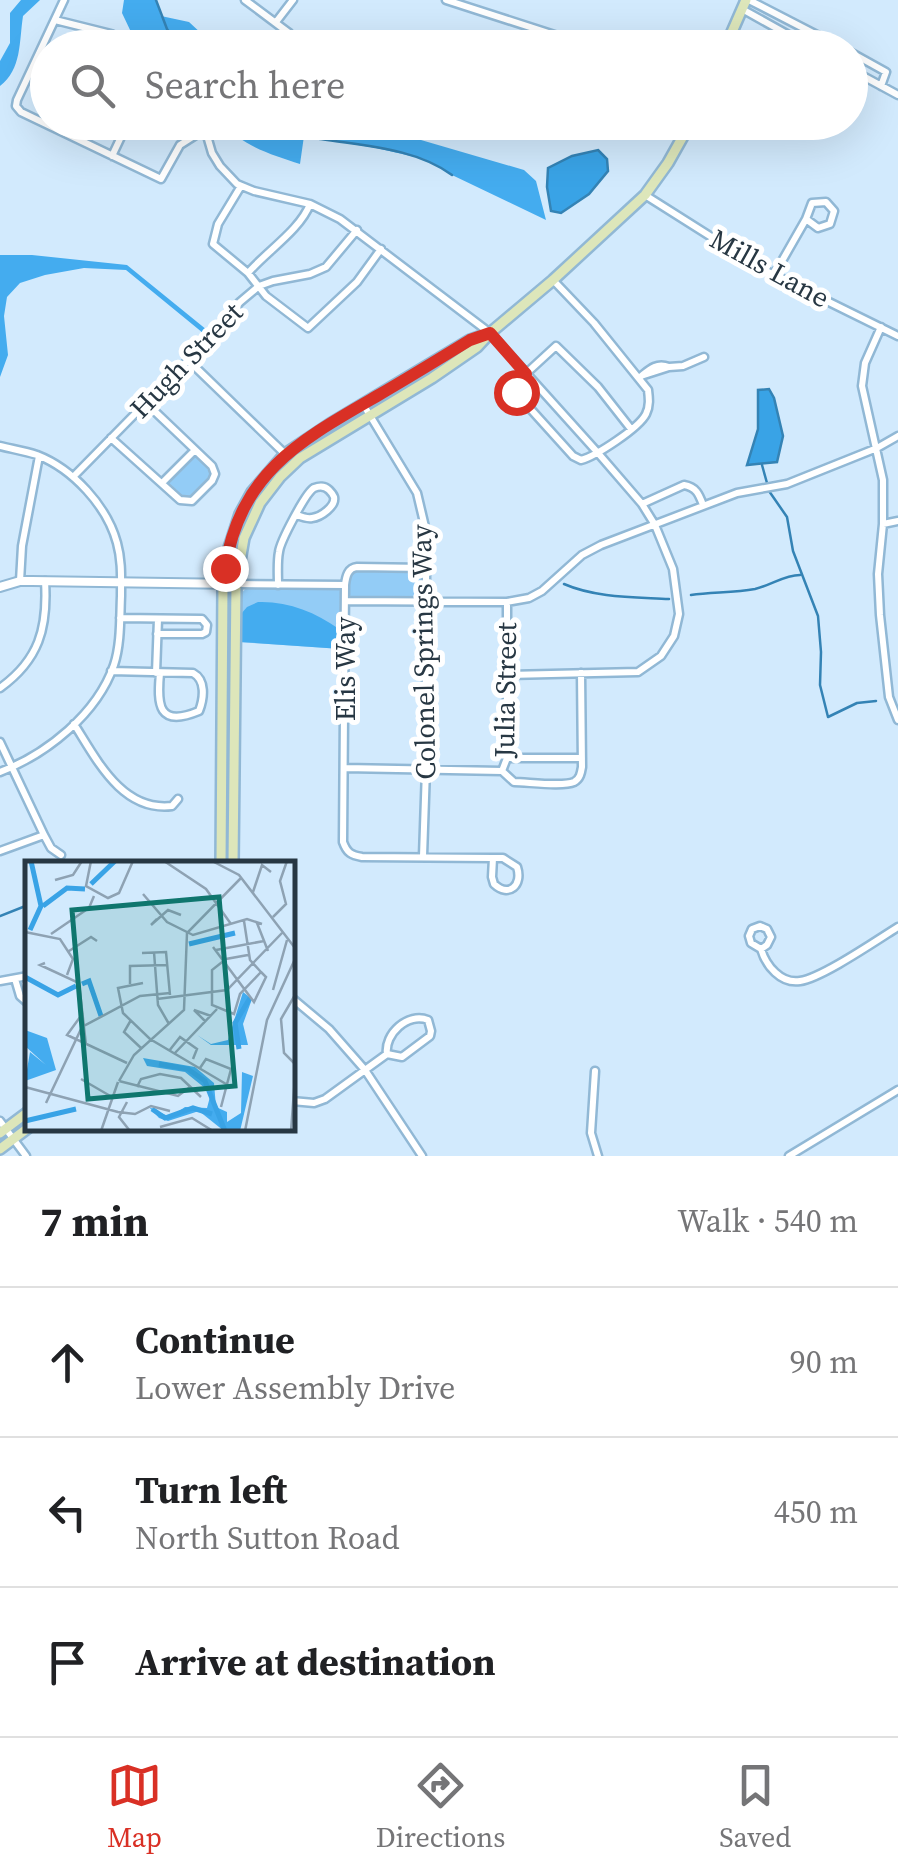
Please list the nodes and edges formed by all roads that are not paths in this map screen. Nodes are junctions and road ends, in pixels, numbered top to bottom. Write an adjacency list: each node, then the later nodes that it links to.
1 (64, 0): 6 (street)
2 (245, 0): 7 (street)
3 (292, 0): 7 (street)
4 (446, 0): 11 (street)
5 (746, 3): 12 (main road); 13 (street); 14 (street)
6 (55, 20): 8 (street); 9 (street)
7 (276, 22): 10 (street)
8 (50, 30)
9 (95, 30)
10 (284, 30)
11 (539, 30)
12 (733, 30)
13 (786, 30)
14 (804, 30)
15 (868, 62): 18 (street)
16 (30, 73): 20 (street)
17 (868, 79): 18 (street)
18 (881, 86): 19 (street)
19 (898, 95)
20 (30, 116)
21 (80, 140): 26 (street)
22 (120, 140): 26 (street)
23 (185, 140): 26 (street)
24 (210, 140): 27 (street)
25 (681, 140): 28 (main road)
26 (112, 156)
27 (241, 186): 29 (street); 33 (street)
28 (644, 195): 34 (street, Mills Lane); 35 (main road)
29 (310, 204): 31 (street); 33 (street)
30 (806, 220): 30 (street); 34 (street)
31 (357, 230): 32 (street); 36 (street, Hugh Street)
32 (381, 250): 36 (street); 38 (street)
33 (248, 273): 36 (street)
34 (774, 275): 37 (street, Mills Lane)
35 (553, 280): 38 (main road); 43 (street)
36 (259, 286): 41 (street, Hugh Street)
37 (881, 327): 39 (street, Mills Lane); 51 (street)
38 (490, 333): 42 (street); 45 (main road); 46 (main road)
39 (898, 336)
40 (704, 357): 43 (street)
41 (188, 360): 44 (street, Hugh Street); 54 (street)
42 (526, 374): 47 (street); 53 (street); 53 (street)
43 (641, 376): 47 (street)
44 (145, 402): 49 (street, Hugh Street); 52 (street)
45 (363, 404): 46 (street, Colonel Springs Way); 54 (main road)
46 (370, 415): 64 (street, Colonel Springs Way); 69 (main road)
47 (632, 429): 53 (street)
48 (898, 436): 51 (street)
49 (111, 438): 56 (street, Hugh Street); 57 (street)
50 (0, 446): 55 (street)
51 (877, 448): 59 (street); 62 (street)
52 (195, 450): 57 (street); 57 (street)
53 (598, 453): 58 (street)
54 (285, 454): 68 (main road)
55 (39, 456): 56 (street); 65 (street)
56 (72, 477): 66 (street)
57 (162, 484)
58 (642, 504): 59 (street); 63 (street)
59 (703, 505): 63 (street)
60 (297, 515): 60 (street); 70 (street)
61 (898, 520): 62 (street)
62 (883, 524): 84 (street)
63 (655, 525): 75 (street); 81 (street)
64 (426, 568): 71 (street, Elis Way); 74 (street, Colonel Springs Way)
65 (20, 581): 67 (street); 72 (street)
66 (121, 581): 67 (street); 68 (street); 76 (street)
67 (45, 582): 83 (street)
68 (223, 584): 69 (street); 100 (main road)
69 (236, 584): 70 (street); 101 (main road)
70 (278, 584): 71 (street)
71 (345, 584): 73 (street, Elis Way)
72 (0, 587)
73 (345, 601): 74 (street); 90 (street, Elis Way)
74 (426, 602): 75 (street); 91 (street, Colonel Springs Way)
75 (506, 602): 82 (street, Julia Street)
76 (120, 618): 77 (street); 79 (street)
77 (158, 619): 78 (street); 78 (street)
78 (157, 634): 80 (street)
79 (112, 670): 80 (street); 85 (street)
80 (158, 672): 80 (street)
81 (582, 673): 82 (street); 88 (street)
82 (506, 674): 87 (street, Julia Street)
83 (0, 688)
84 (898, 720)
85 (74, 724): 89 (street); 94 (street)
86 (0, 742): 89 (street)
87 (507, 758): 88 (street); 92 (street, Julia Street)
88 (582, 758): 92 (street, Julia Street)
89 (12, 768): 93 (street); 95 (street)
90 (345, 768): 91 (street); 98 (street, Elis Way)
91 (426, 769): 92 (street); 98 (street, Colonel Springs Way)
92 (502, 770)
93 (0, 772)
94 (178, 799)
95 (44, 835): 96 (street); 97 (street)
96 (0, 852)
97 (61, 854)
98 (423, 856): 99 (street)
99 (493, 858): 99 (street)
100 (221, 861)
101 (233, 861)
102 (898, 928): 103 (street)
103 (761, 949)
104 (25, 977): 105 (street)
105 (15, 979): 106 (street); 107 (street)
106 (0, 981)
107 (25, 1001)
108 (295, 1001): 110 (street)
109 (387, 1054): 109 (street); 110 (street)
110 (365, 1070): 113 (street); 120 (street)
111 (594, 1071): 121 (street)
112 (898, 1090): 122 (street)
113 (295, 1101)
114 (25, 1114): 115 (main road)
115 (2, 1128): 117 (street)
116 (25, 1130): 117 (main road)
117 (13, 1139): 118 (main road); 119 (street)
118 (0, 1149)
119 (26, 1156)
120 (422, 1156)
121 (598, 1156)
122 (789, 1156)

